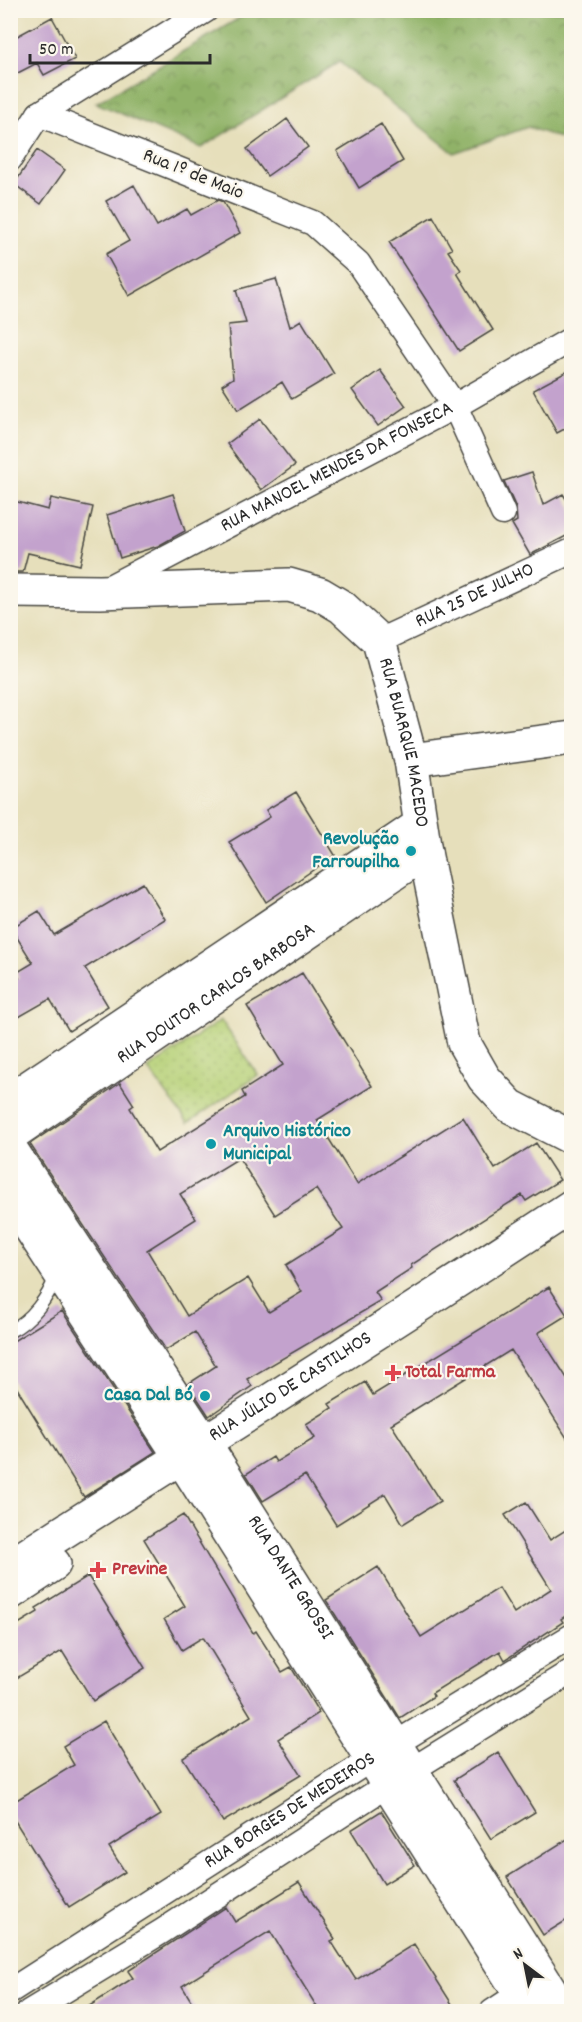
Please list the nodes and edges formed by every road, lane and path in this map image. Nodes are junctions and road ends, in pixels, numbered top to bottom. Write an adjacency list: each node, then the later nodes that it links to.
1 (206, 10): 2 (street)
2 (39, 114): 3 (street); 5 (street, Rua 1º de Maio)
3 (10, 159)
4 (572, 339): 5 (street, RUA MANOEL MENDES DA FONSECA)
5 (455, 406): 6 (street, Rua 1º de Maio); 9 (street, RUA MANOEL MENDES DA FONSECA)
6 (503, 513)
7 (572, 551): 10 (street, RUA 25 DE JULHO)
8 (11, 591): 9 (street, RUA BUARQUE MACEDO)
9 (100, 592): 10 (street, RUA BUARQUE MACEDO)
10 (379, 641): 12 (street, RUA BUARQUE MACEDO)
11 (572, 738): 12 (street)
12 (411, 760): 13 (street, RUA BUARQUE MACEDO)
13 (422, 839): 14 (street, RUA DOUTOR CARLOS BARBOSA); 17 (street, RUA BUARQUE MACEDO)
14 (190, 996): 15 (street, RUA DOUTOR CARLOS BARBOSA); 16 (street, RUA DOUTOR CARLOS BARBOSA)
15 (10, 1100)
16 (10, 1135)
17 (572, 1138)
18 (10, 1148): 26 (street, RUA DANTE GROSSI)
19 (10, 1197): 21 (street, RUA DANTE GROSSI)
20 (572, 1206): 25 (street, RUA JÚLIO DE CASTILHOS)
21 (19, 1224): 23 (street, RUA DANTE GROSSI)
22 (572, 1234): 25 (street, RUA JÚLIO DE CASTILHOS)
23 (58, 1270): 24 (lane); 26 (street, RUA DANTE GROSSI)
24 (10, 1331)
25 (400, 1331): 26 (street, RUA JÚLIO DE CASTILHOS)
26 (197, 1457): 27 (street, RUA JÚLIO DE CASTILHOS); 28 (street, RUA JÚLIO DE CASTILHOS); 31 (street, RUA DANTE GROSSI)
27 (10, 1566)
28 (10, 1593)
29 (572, 1636): 31 (street, RUA BORGES DE MEDEIROS)
30 (572, 1671): 31 (street, RUA BORGES DE MEDEIROS)
31 (392, 1765): 32 (street, RUA BORGES DE MEDEIROS); 33 (street, RUA BORGES DE MEDEIROS); 35 (street, RUA DANTE GROSSI)
32 (144, 1906): 33 (street); 34 (street, RUA BORGES DE MEDEIROS)
33 (161, 1932): 36 (street, RUA BORGES DE MEDEIROS)
34 (10, 1991)
35 (532, 1994): 37 (street); 38 (street, RUA DANTE GROSSI)
36 (29, 2012)
37 (492, 2012)
38 (564, 2012)

